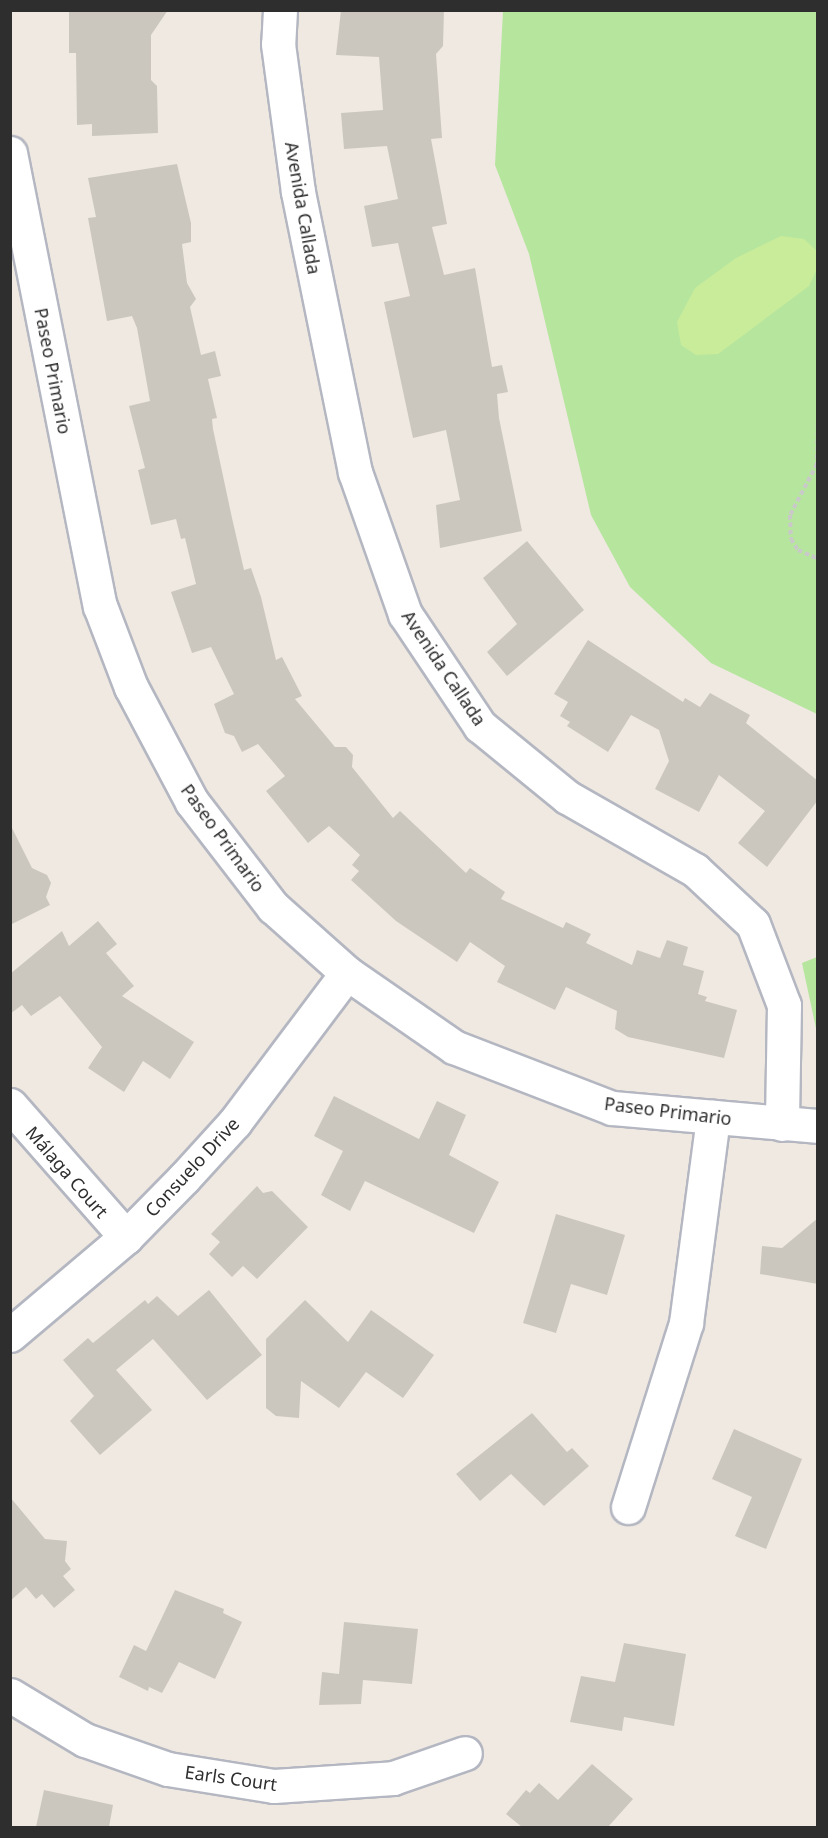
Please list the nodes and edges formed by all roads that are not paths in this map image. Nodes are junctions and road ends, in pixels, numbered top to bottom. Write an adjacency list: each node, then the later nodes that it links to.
1 (280, 10): 6 (street, Avenida Callada)
2 (10, 153): 3 (street, Paseo Primario)
3 (347, 973): 5 (street, Paseo Primario); 8 (street, Consuelo Drive)
4 (10, 1105): 8 (street, Málaga Court)
5 (713, 1118): 6 (street, Paseo Primario); 10 (street)
6 (782, 1125): 7 (street, Paseo Primario)
7 (818, 1126)
8 (126, 1237): 9 (street, Consuelo Drive)
9 (10, 1335)
10 (628, 1507)
11 (10, 1695): 12 (street, Earls Court)
12 (465, 1753)

